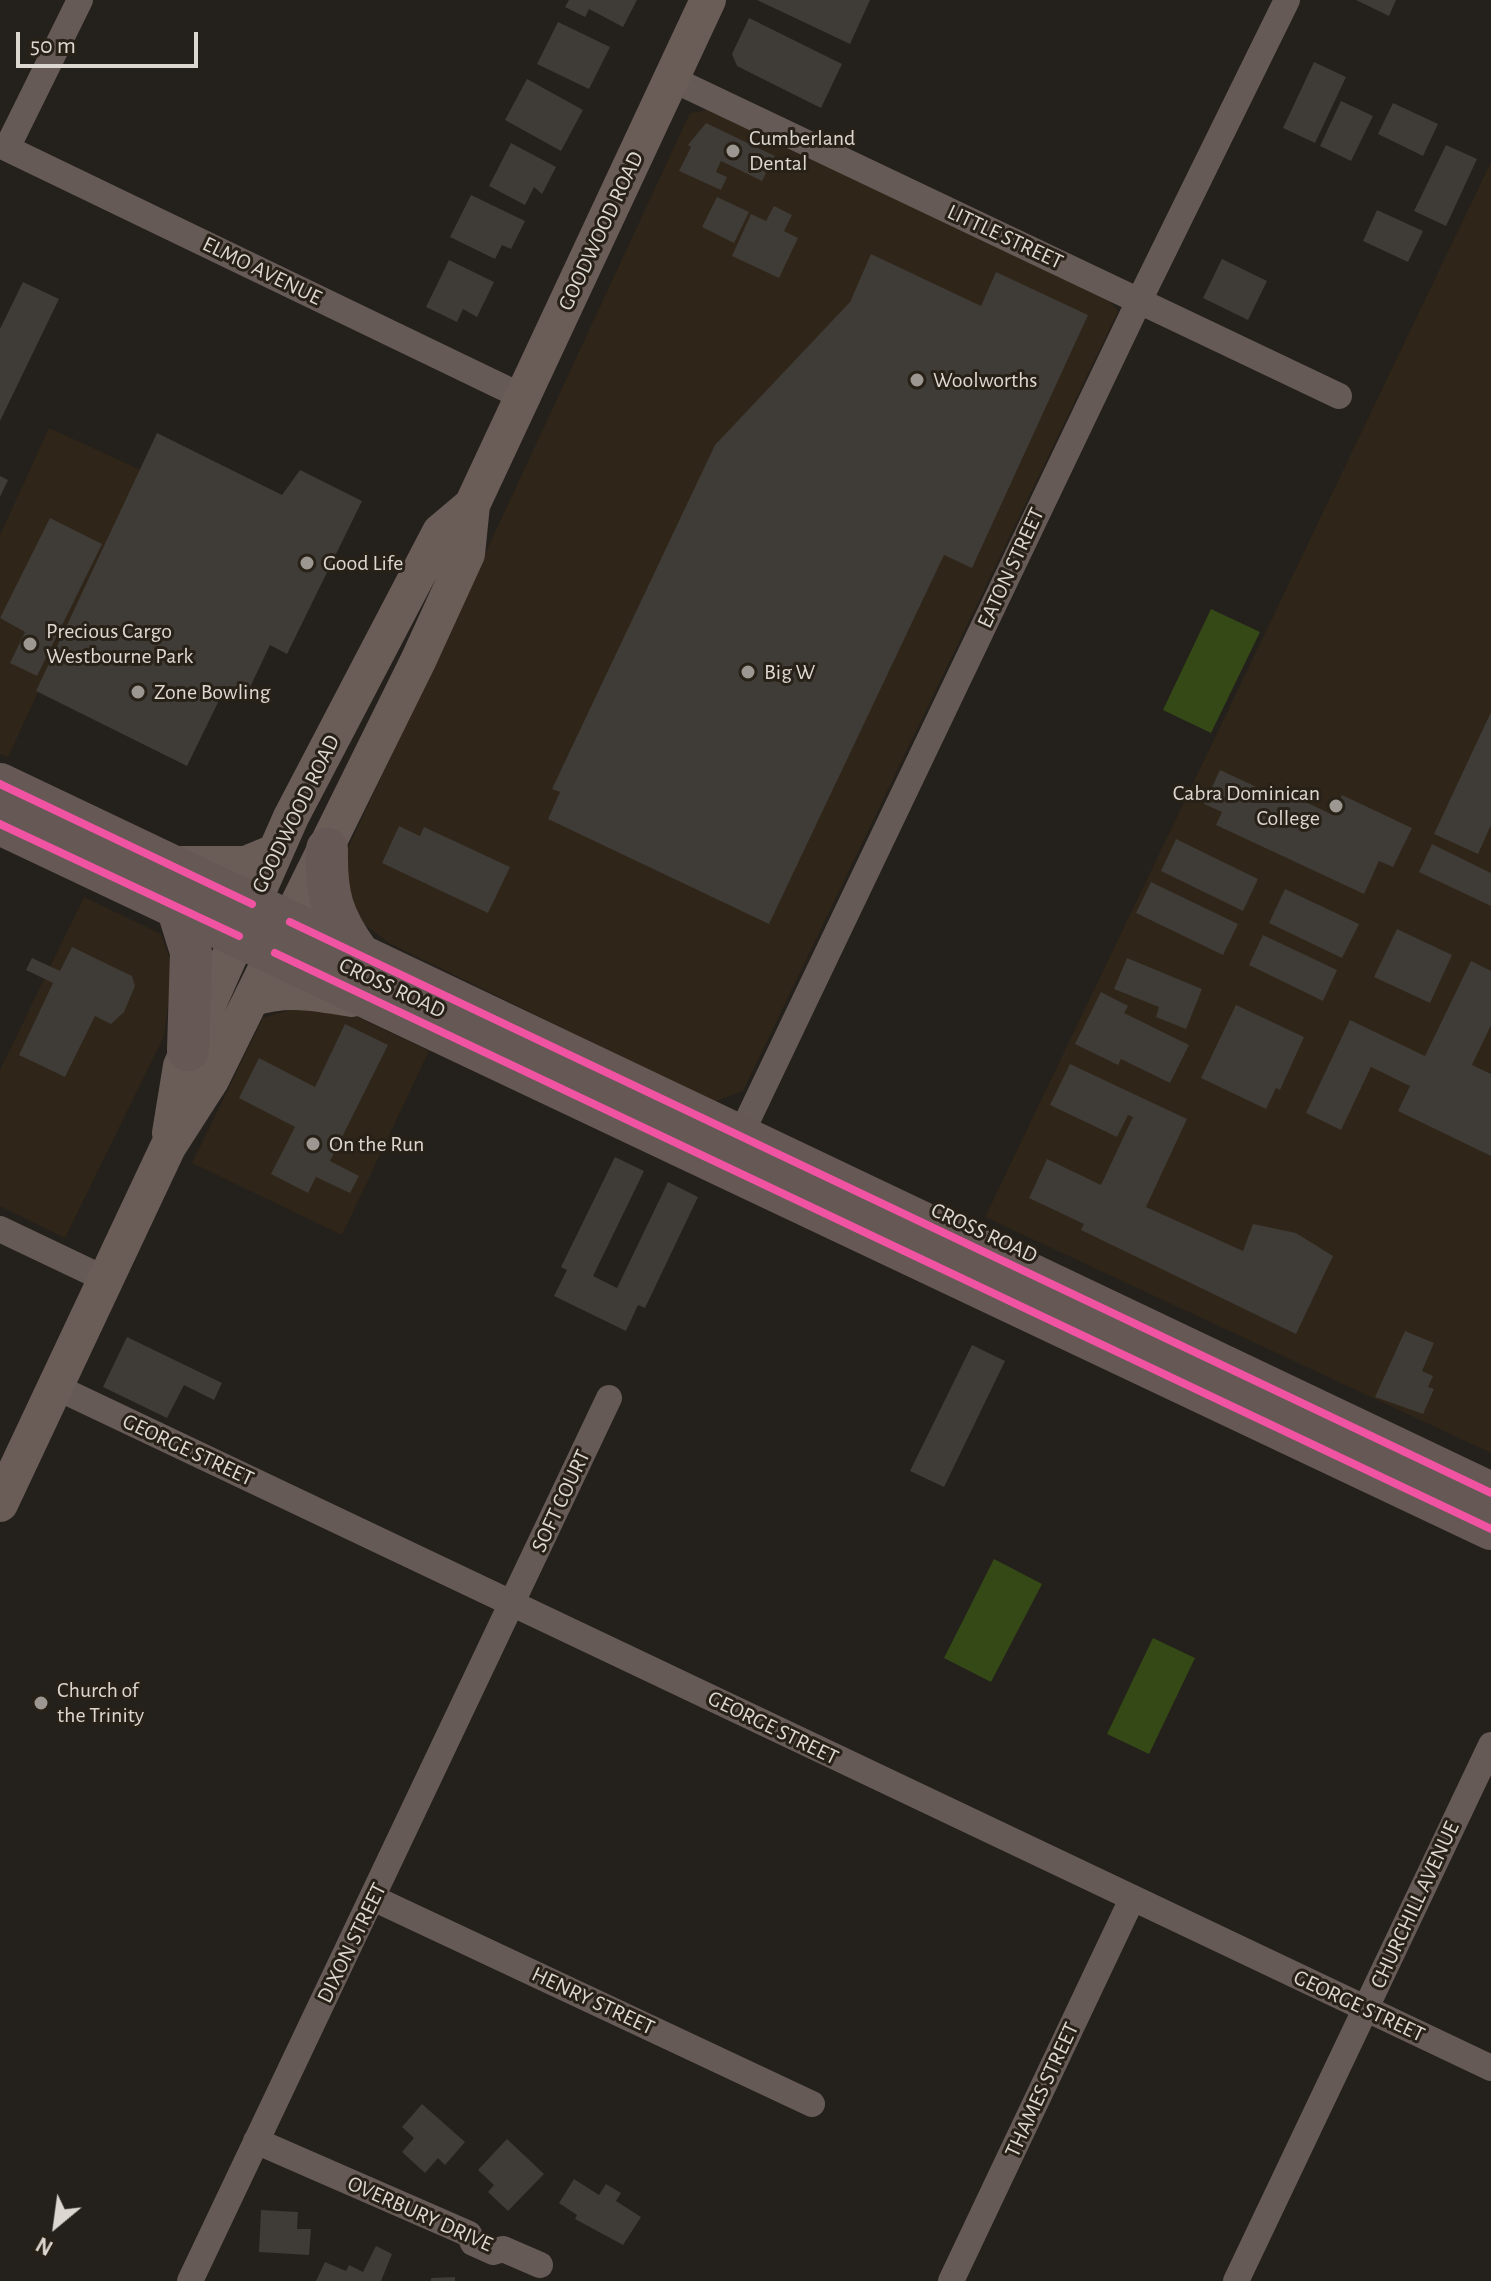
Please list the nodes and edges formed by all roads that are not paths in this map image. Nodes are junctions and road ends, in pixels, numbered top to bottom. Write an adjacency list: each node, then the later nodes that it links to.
1 (80, 0): 5 (street)
2 (708, 0): 4 (main road, GOODWOOD ROAD)
3 (1287, 0): 6 (street, EATON STREET)
4 (670, 78): 6 (street, LITTLE STREET); 8 (main road, GOODWOOD ROAD)
5 (4, 146): 8 (street, ELMO AVENUE)
6 (1139, 301): 7 (street, LITTLE STREET); 22 (street, EATON STREET)
7 (1339, 396)
8 (523, 397): 9 (main road, GOODWOOD ROAD)
9 (472, 505): 12 (main road, GOODWOOD ROAD); 13 (main road, GOODWOOD ROAD)
10 (0, 784): 14 (highway, CROSS ROAD)
11 (0, 824): 15 (highway, CROSS ROAD)
12 (327, 849): 16 (main road, GOODWOOD ROAD); 17 (highway)
13 (275, 852): 14 (main road); 16 (main road, GOODWOOD ROAD)
14 (167, 864): 16 (highway, CROSS ROAD)
15 (177, 907): 16 (highway, CROSS ROAD); 20 (highway)
16 (264, 929): 17 (highway, CROSS ROAD); 18 (main road, GOODWOOD ROAD); 19 (highway, CROSS ROAD); 20 (main road, GOODWOOD ROAD)
17 (359, 954): 22 (highway, CROSS ROAD)
18 (251, 999): 19 (main road); 21 (main road, GOODWOOD ROAD)
19 (385, 1005): 22 (highway, CROSS ROAD)
20 (188, 1050): 21 (main road, GOODWOOD ROAD)
21 (168, 1147): 24 (main road, GOODWOOD ROAD)
22 (732, 1151): 27 (highway, CROSS ROAD); 29 (highway, CROSS ROAD)
23 (0, 1229): 24 (street)
24 (105, 1279): 25 (main road, GOODWOOD ROAD)
25 (56, 1387): 28 (main road, GOODWOOD ROAD); 30 (street, GEORGE STREET)
26 (609, 1398): 30 (street, SOFT COURT)
27 (1491, 1493)
28 (0, 1504)
29 (1491, 1529)
30 (512, 1604): 32 (street, DIXON STREET); 33 (street, GEORGE STREET)
31 (1491, 1745): 34 (street, CHURCHILL AVENUE)
32 (373, 1898): 36 (street, HENRY STREET); 37 (street, DIXON STREET)
33 (1132, 1899): 34 (street, GEORGE STREET); 40 (street, THAMES STREET)
34 (1366, 2009): 35 (street, GEORGE STREET); 41 (street, CHURCHILL AVENUE)
35 (1491, 2068)
36 (812, 2104)
37 (256, 2141): 38 (street, OVERBURY DRIVE); 39 (street, DIXON STREET)
38 (540, 2265)
39 (190, 2281)
40 (951, 2281)
41 (1236, 2281)

